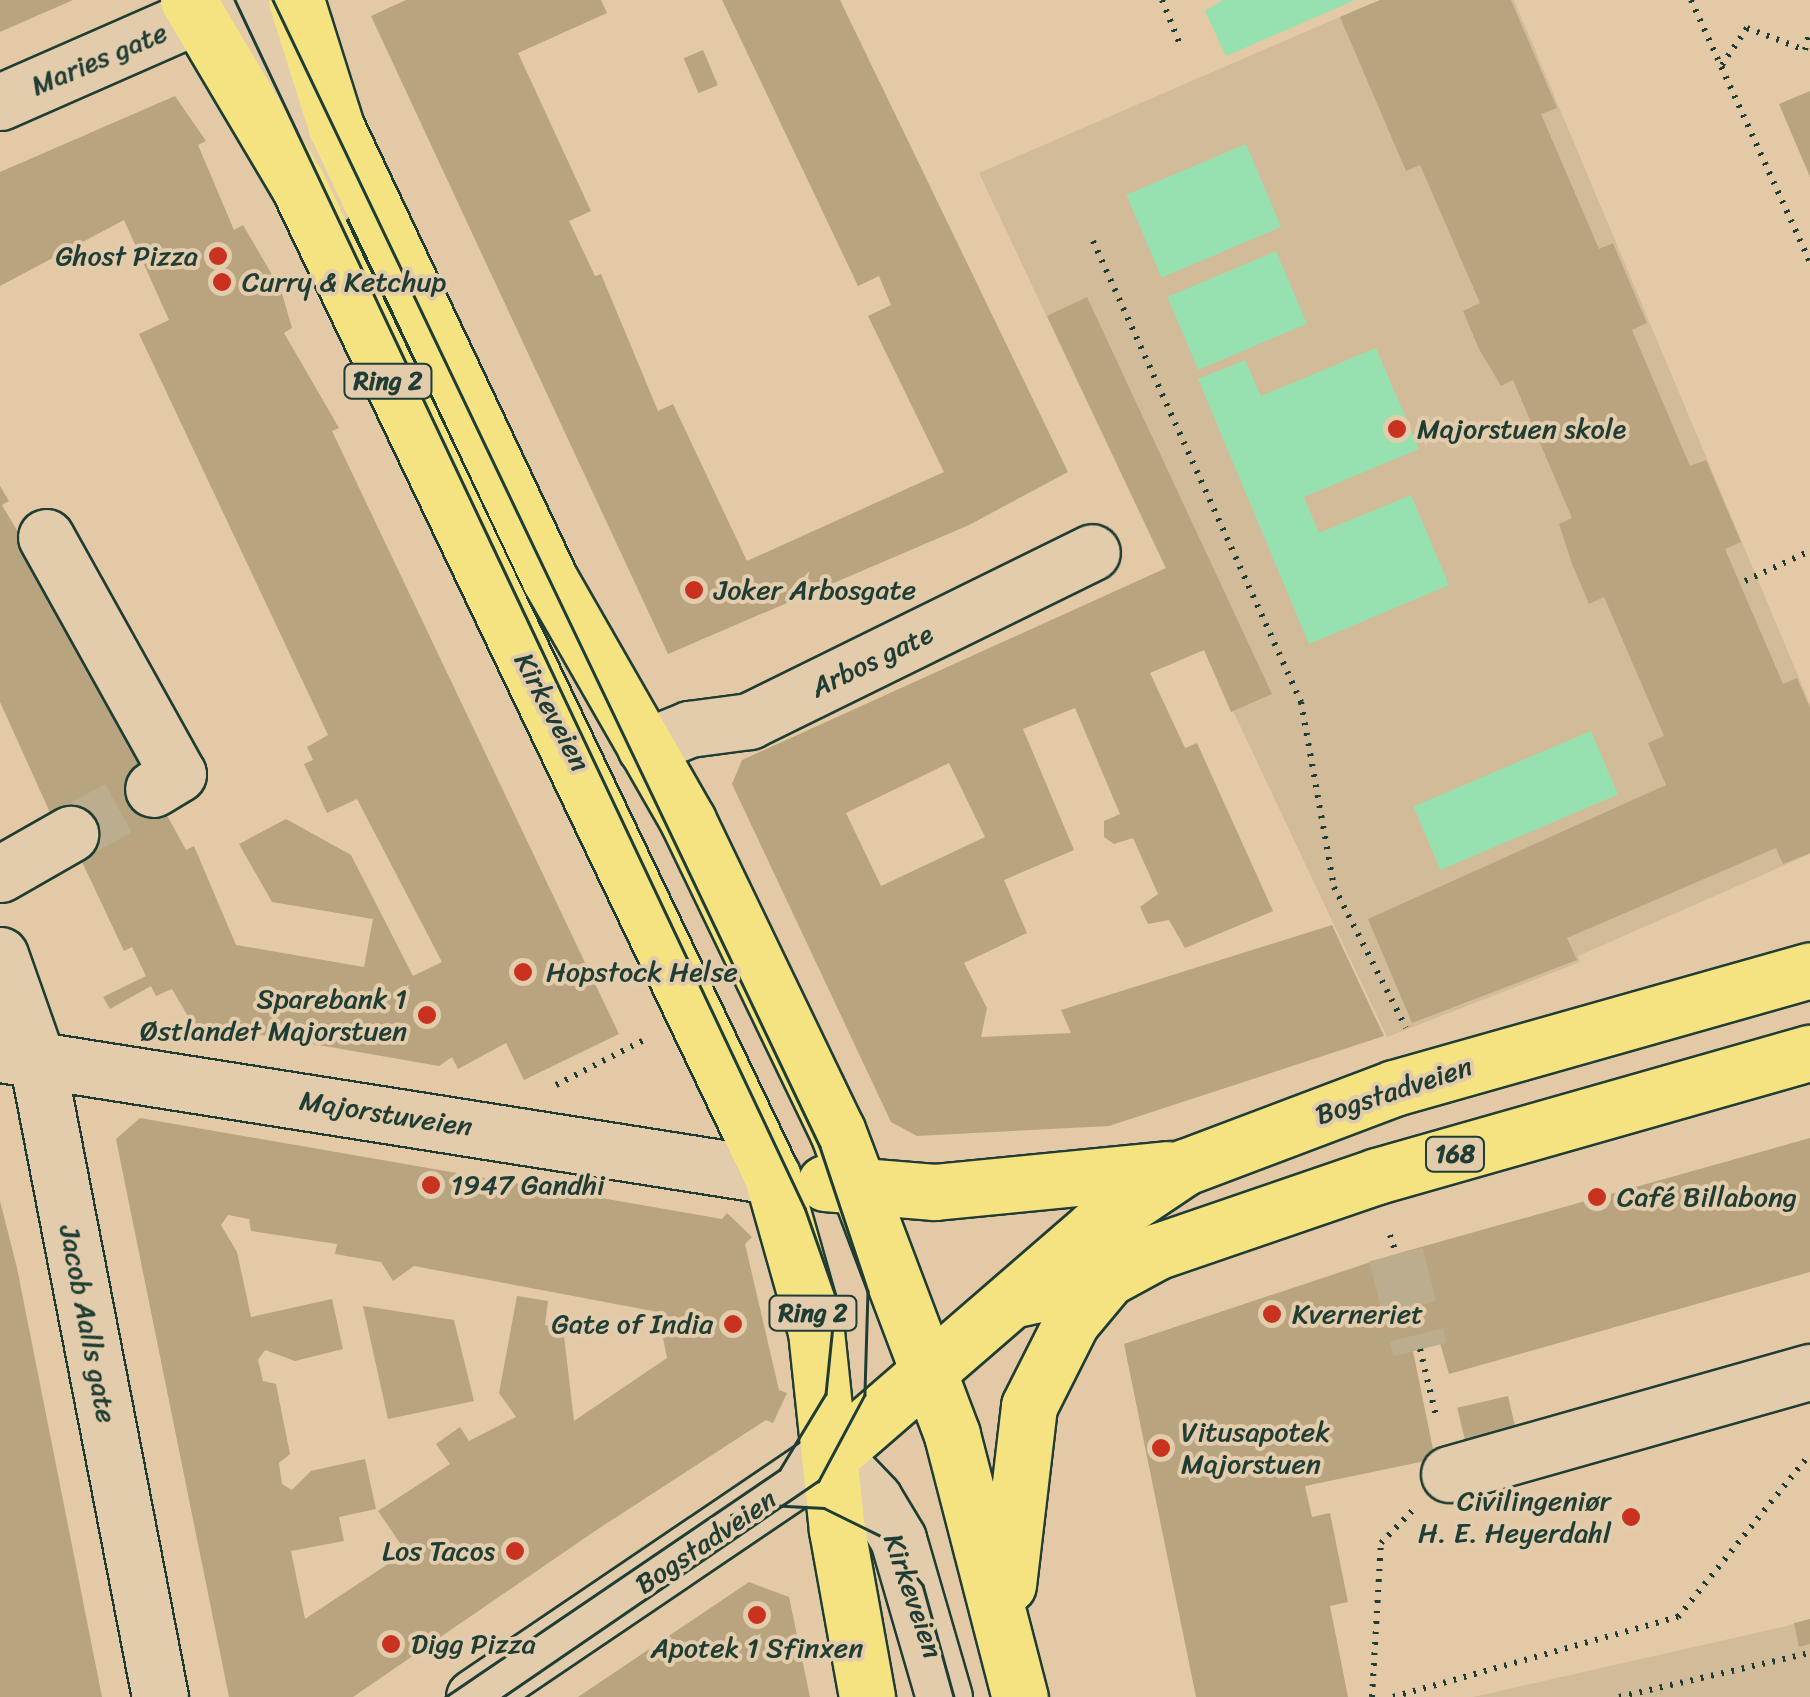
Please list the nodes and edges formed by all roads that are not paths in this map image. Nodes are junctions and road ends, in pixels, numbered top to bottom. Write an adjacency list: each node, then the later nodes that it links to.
1 (276, 0): 3 (street)
2 (208, 5): 4 (street, Maries gate); 17 (main road, Kirkeveien / Ring 2)
3 (301, 23): 8 (main road, Kirkeveien / Ring 2)
4 (0, 102)
5 (46, 537): 9 (street)
6 (1092, 552): 8 (street, Arbos gate)
7 (930, 598): 8 (street)
8 (667, 738): 18 (main road, Kirkeveien / Ring 2)
9 (153, 789)
10 (70, 834): 11 (street)
11 (0, 874)
12 (0, 955): 15 (street, Jacob Aalls gate)
13 (1810, 970): 16 (main road, Bogstadveien / 168)
14 (1810, 1053): 19 (main road, Bogstadveien / 168)
15 (18, 1057): 17 (street, Majorstuveien); 26 (street, Jacob Aalls gate)
16 (1186, 1167): 18 (main road, 168); 20 (main road, Bogstadveien / 168)
17 (772, 1176): 18 (main road, 168); 23 (main road, Kirkeveien / Ring 2)
18 (858, 1188): 21 (main road, Kirkeveien / Ring 2)
19 (1108, 1278): 20 (main road, Bogstadveien / 168); 25 (main road, Bogstadveien / 168)
20 (1021, 1298): 21 (main road, Bogstadveien / 168)
21 (930, 1370): 23 (main road, Bogstadveien / 168); 25 (main road, Ring 2)
22 (1810, 1372): 24 (street)
23 (832, 1455): 27 (street, Bogstadveien); 28 (main road, Kirkeveien / Ring 2); 29 (street, Kirkeveien)
24 (1449, 1474)
25 (1005, 1627): 30 (main road, Ring 2)
26 (160, 1697)
27 (474, 1697)
28 (867, 1697)
29 (944, 1697)
30 (1020, 1697)

